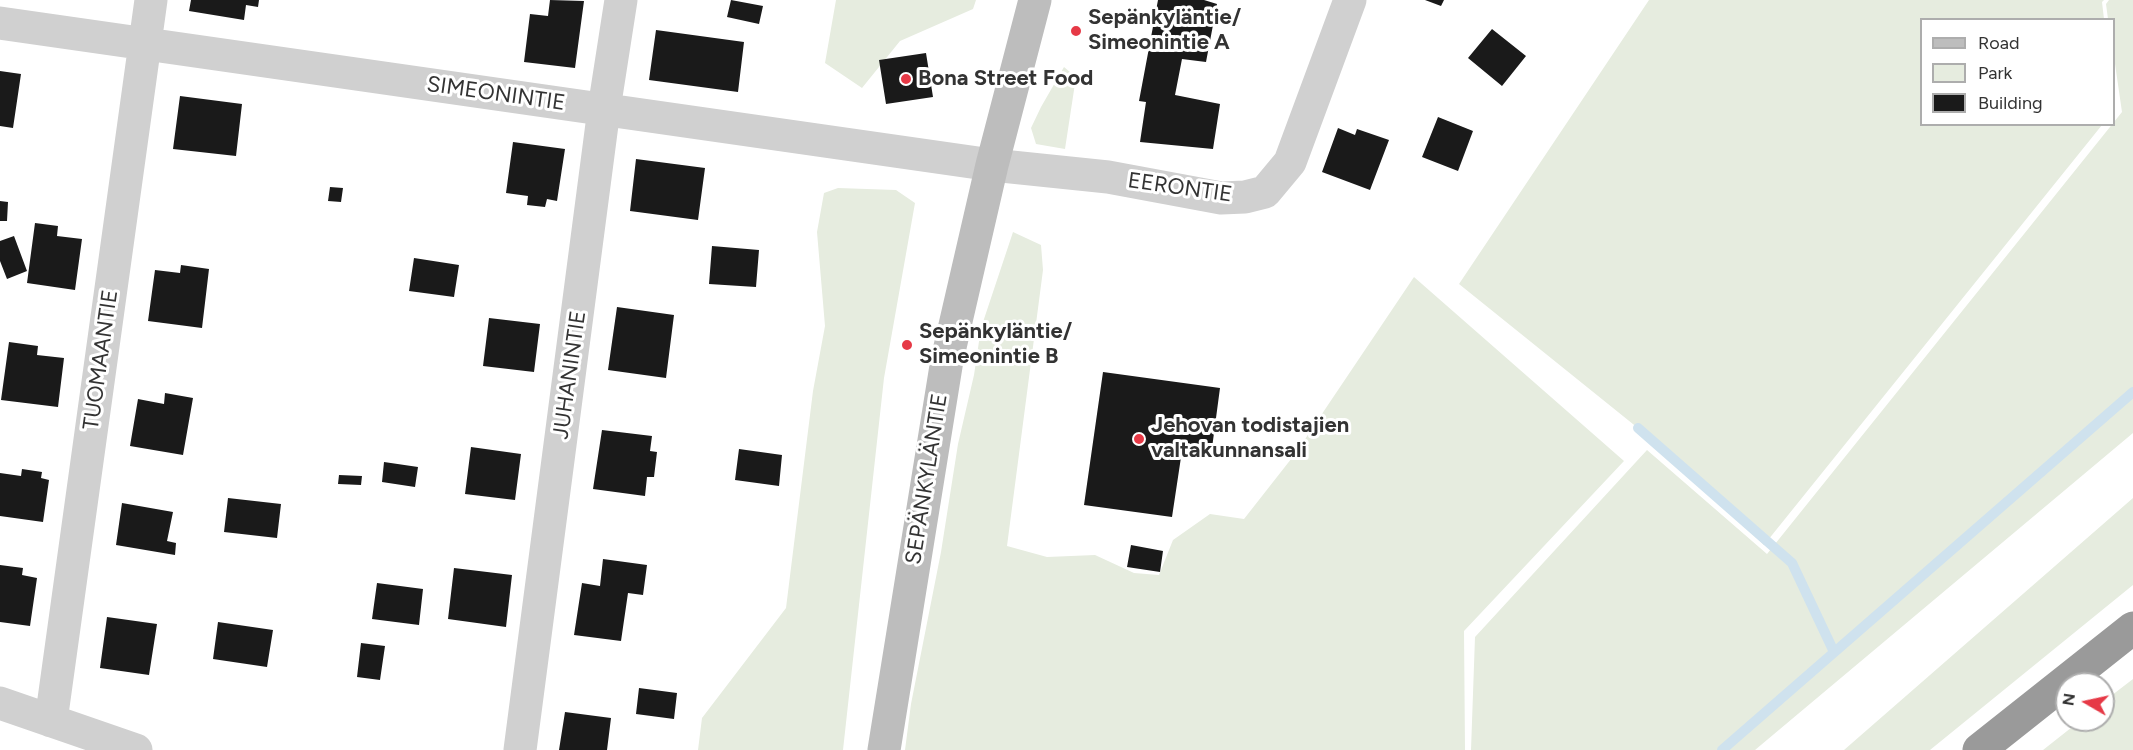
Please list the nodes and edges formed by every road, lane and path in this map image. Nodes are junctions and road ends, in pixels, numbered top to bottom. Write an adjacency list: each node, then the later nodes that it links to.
1 (151, 0): 6 (street, TUOMAANTIE)
2 (621, 0): 7 (street, JUHANINTIE)
3 (1035, 0): 8 (main road, SEPÄNKYLÄNTIE)
4 (1350, 0): 8 (street, EERONTIE)
5 (0, 23): 6 (street, SIMEONINTIE)
6 (144, 45): 7 (street, SIMEONINTIE); 11 (street, TUOMAANTIE)
7 (604, 109): 8 (street, SIMEONINTIE); 13 (street, JUHANINTIE)
8 (992, 165): 14 (main road, SEPÄNKYLÄNTIE)
9 (2133, 628): 15 (highway)
10 (0, 703): 11 (street)
11 (51, 721): 12 (street)
12 (136, 750)
13 (520, 750)
14 (884, 750)
15 (1979, 750)

